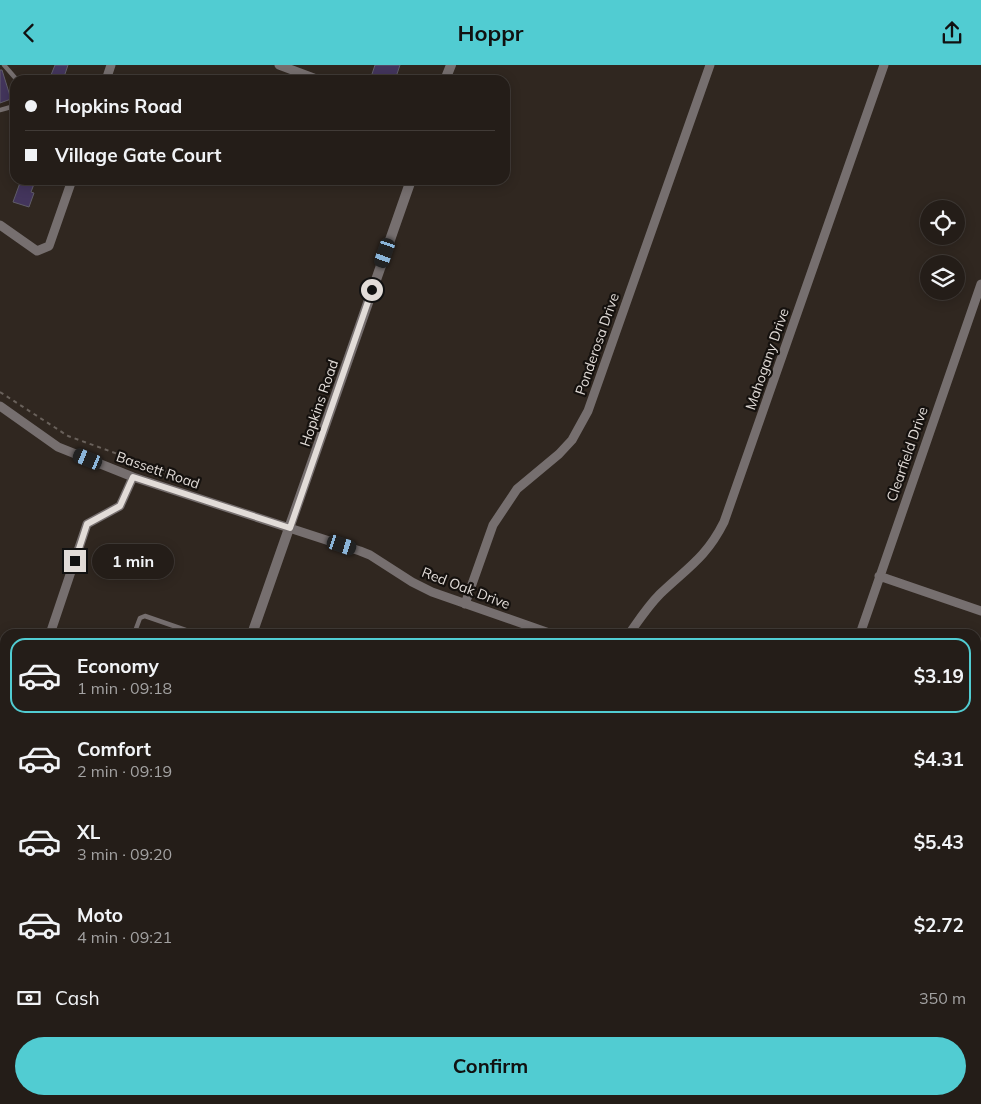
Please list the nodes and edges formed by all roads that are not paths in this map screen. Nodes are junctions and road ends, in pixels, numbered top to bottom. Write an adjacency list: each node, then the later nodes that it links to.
1 (4, 65): 5 (lane)
2 (279, 65): 6 (street)
3 (710, 65): 15 (street, Ponderosa Drive)
4 (884, 65): 22 (street, Mahogany Drive)
5 (13, 75)
6 (306, 75)
7 (70, 185): 9 (street)
8 (408, 185): 13 (street, Hopkins Road)
9 (0, 225)
10 (981, 283): 14 (street, Clearfield Drive)
11 (0, 406): 12 (street, Bassett Road)
12 (133, 477): 13 (street, Bassett Road); 17 (street)
13 (290, 528): 15 (street, Red Oak Drive); 20 (street, Hopkins Road)
14 (879, 576): 16 (street); 23 (street, Clearfield Drive)
15 (465, 604): 21 (street, Red Oak Drive)
16 (981, 611)
17 (52, 629)
18 (136, 629): 19 (lane)
19 (183, 629)
20 (254, 629)
21 (538, 629)
22 (633, 629)
23 (862, 629)

